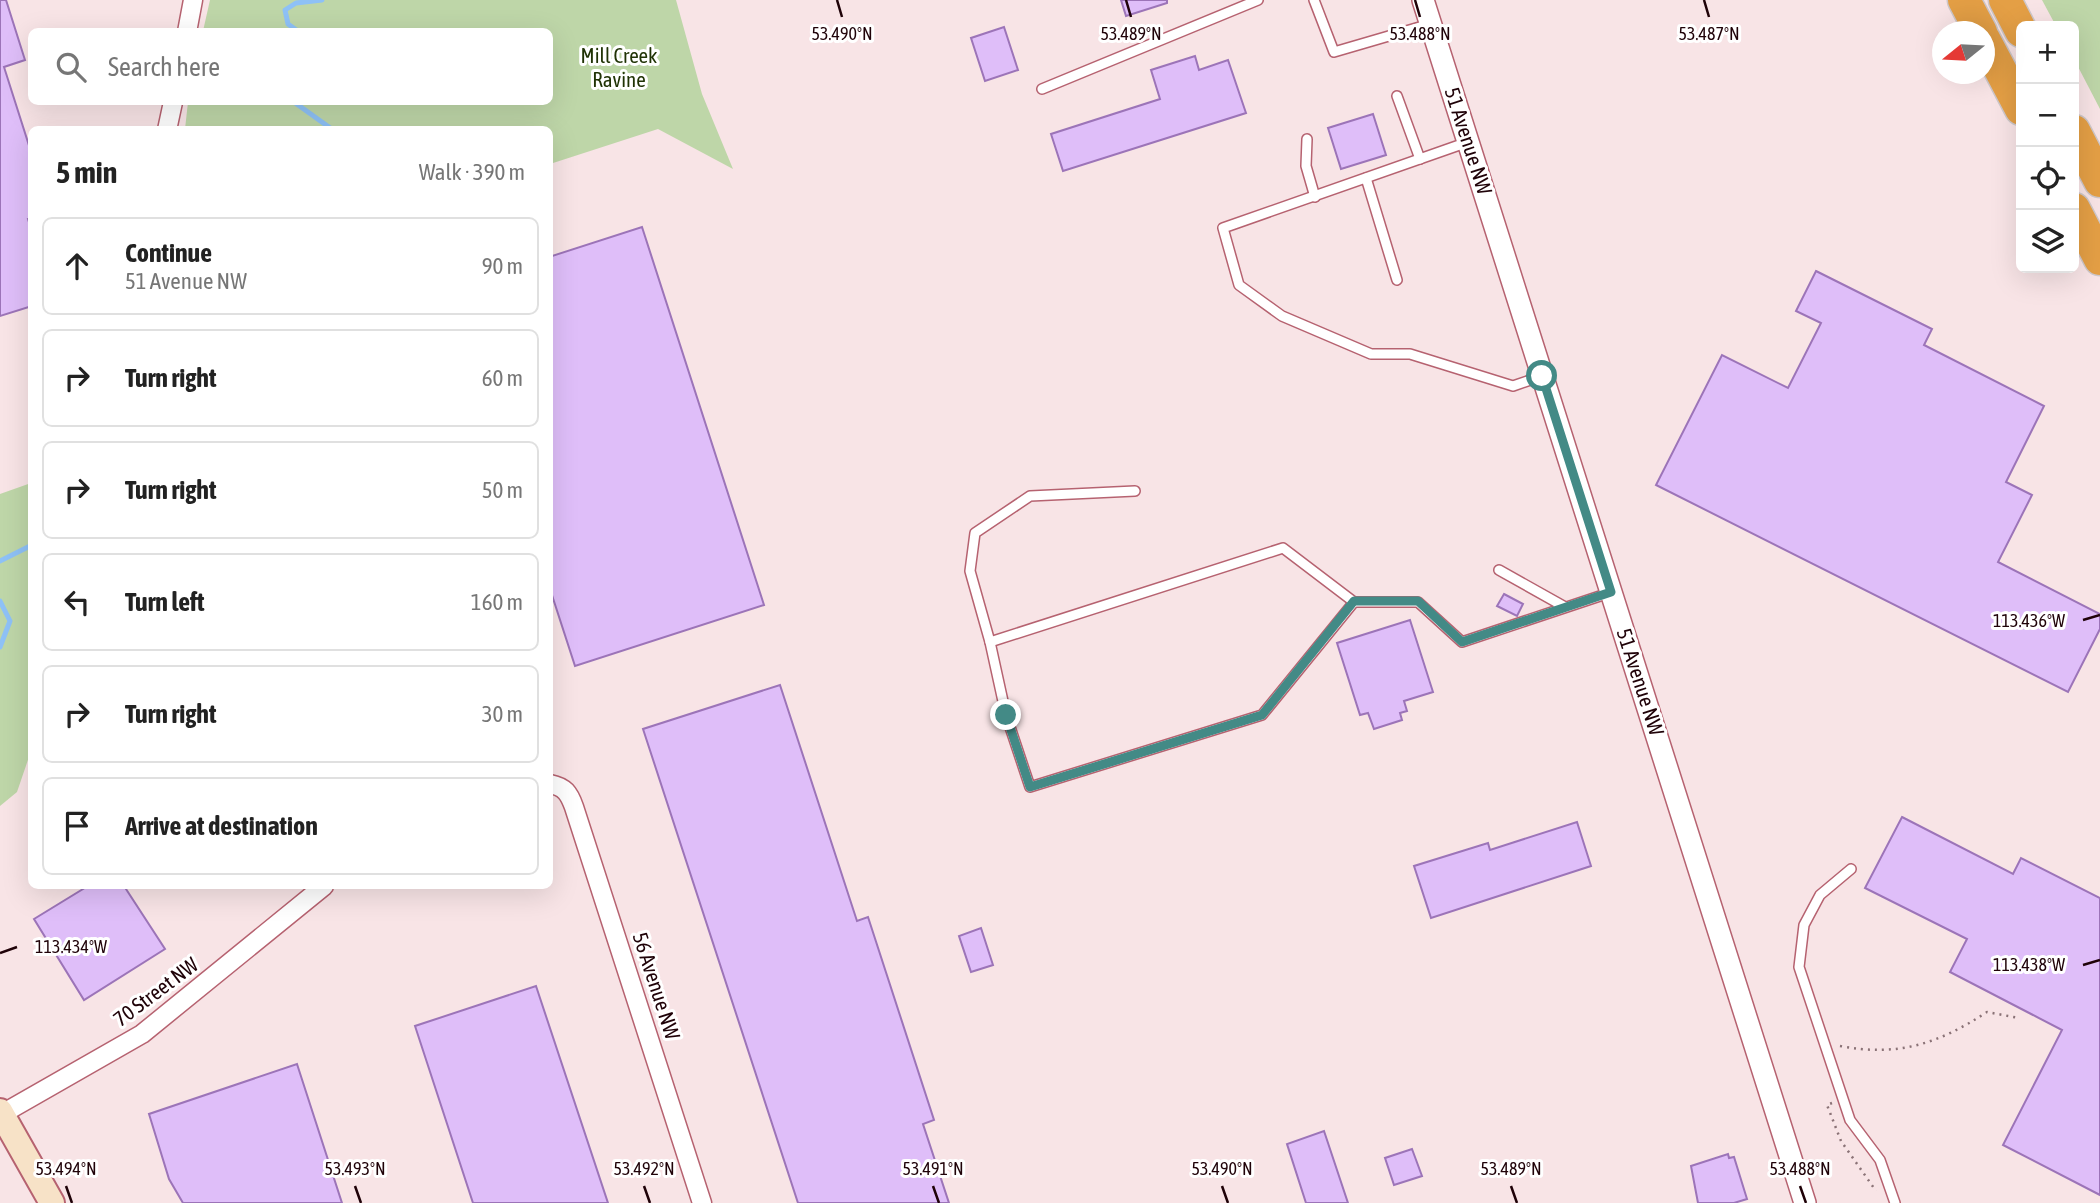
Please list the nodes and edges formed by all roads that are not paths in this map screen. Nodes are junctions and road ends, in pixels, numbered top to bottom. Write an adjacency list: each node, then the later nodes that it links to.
1 (193, 0): 10 (street)
2 (1258, 0): 12 (lane)
3 (1314, 0): 9 (lane)
4 (1423, 0): 9 (street, 51 Avenue NW)
5 (1964, 0): 7 (highway)
6 (2005, 0): 8 (highway)
7 (1975, 21)
8 (2016, 21)
9 (1430, 24): 19 (street, 51 Avenue NW)
10 (188, 28)
11 (1995, 60): 14 (highway)
12 (1042, 89)
13 (1397, 96): 20 (lane)
14 (2016, 100)
15 (172, 105): 16 (street)
16 (168, 126)
17 (1307, 139): 23 (lane)
18 (2079, 141): 22 (highway)
19 (1468, 142): 20 (lane); 27 (street, 51 Avenue NW)
20 (1420, 159): 21 (lane)
21 (1366, 178): 23 (lane); 26 (lane)
22 (2100, 181)
23 (1315, 197): 27 (lane)
24 (2075, 210): 25 (highway)
25 (2100, 259)
26 (1397, 281)
27 (1542, 376): 30 (street, 51 Avenue NW)
28 (1135, 491): 33 (lane)
29 (1499, 570): 32 (lane)
30 (1611, 592): 32 (lane); 40 (street, 51 Avenue NW)
31 (1354, 601): 32 (lane); 33 (lane); 33 (lane)
32 (1564, 607)
33 (990, 642)
34 (555, 785): 39 (street, 56 Avenue NW)
35 (1851, 869): 41 (lane)
36 (320, 889): 37 (street, 70 Street NW)
37 (1, 1112): 38 (main road)
38 (52, 1203)
39 (702, 1203)
40 (1805, 1203)
41 (1895, 1203)

